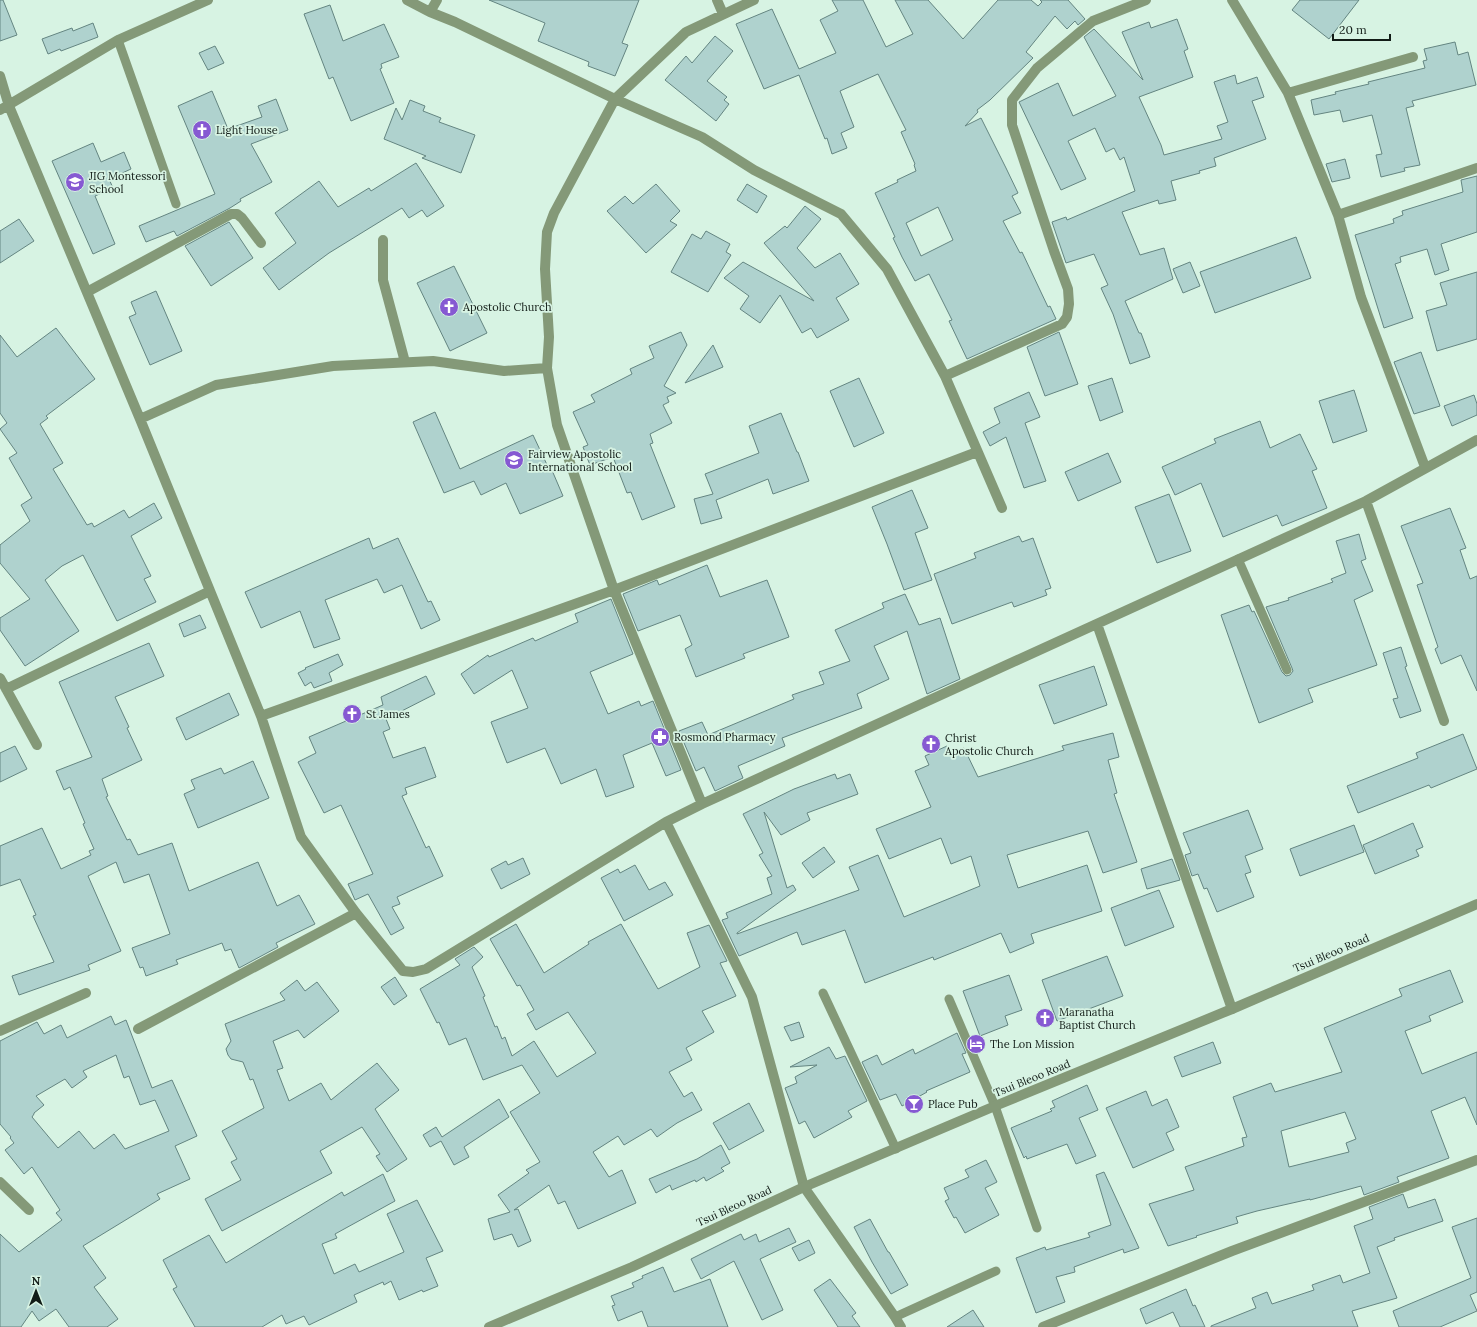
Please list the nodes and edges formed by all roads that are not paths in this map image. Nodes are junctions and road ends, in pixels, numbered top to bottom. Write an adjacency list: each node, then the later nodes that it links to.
1 (208, 0): 10 (street)
2 (407, 0): 8 (street)
3 (437, 0): 8 (street)
4 (717, 0): 9 (street)
5 (754, 0): 9 (street)
6 (1146, 0): 24 (street)
7 (1232, 0): 13 (street)
8 (430, 12): 14 (street)
9 (723, 14): 14 (street)
10 (118, 40): 15 (street); 17 (lane)
11 (1413, 56): 13 (street)
12 (0, 76): 15 (street)
13 (1288, 93): 18 (street)
14 (615, 99): 23 (street); 24 (street)
15 (4, 108): 21 (street)
16 (1477, 168): 18 (street)
17 (176, 204)
18 (1338, 216): 28 (street)
19 (383, 240): 22 (street)
20 (261, 243): 21 (street)
21 (87, 292): 25 (street)
22 (405, 362): 23 (street); 25 (street)
23 (547, 368): 32 (street)
24 (945, 376): 27 (street)
25 (140, 419): 33 (street)
26 (1477, 440): 28 (street)
27 (977, 452): 30 (street); 32 (street)
28 (1425, 467): 29 (street)
29 (1366, 501): 31 (street); 39 (street)
30 (1002, 508)
31 (1238, 559): 34 (street); 35 (lane)
32 (614, 590): 38 (street); 41 (street)
33 (210, 591): 37 (street); 38 (street)
34 (1097, 624): 41 (street); 48 (street)
35 (1287, 670)
36 (0, 678): 37 (street)
37 (6, 689): 40 (street)
38 (261, 716): 44 (street)
39 (1444, 721)
40 (37, 745)
41 (702, 804): 42 (street)
42 (666, 822): 44 (street); 55 (street)
43 (1477, 904): 48 (street, Tsui Bleoo Road)
44 (356, 913): 49 (street)
45 (86, 993): 50 (street)
46 (823, 993): 52 (lane)
47 (949, 999): 51 (lane)
48 (1232, 1009): 51 (street, Tsui Bleoo Road)
49 (138, 1029)
50 (0, 1031)
51 (995, 1106): 52 (street, Tsui Bleoo Road); 57 (lane)
52 (896, 1149): 55 (street, Tsui Bleoo Road)
53 (1477, 1160): 62 (street)
54 (0, 1182): 56 (street)
55 (804, 1187): 59 (street); 60 (street, Tsui Bleoo Road)
56 (29, 1210)
57 (1037, 1228)
58 (996, 1271): 59 (lane)
59 (895, 1317): 61 (street)
60 (489, 1327)
61 (901, 1327)
62 (1044, 1327)

